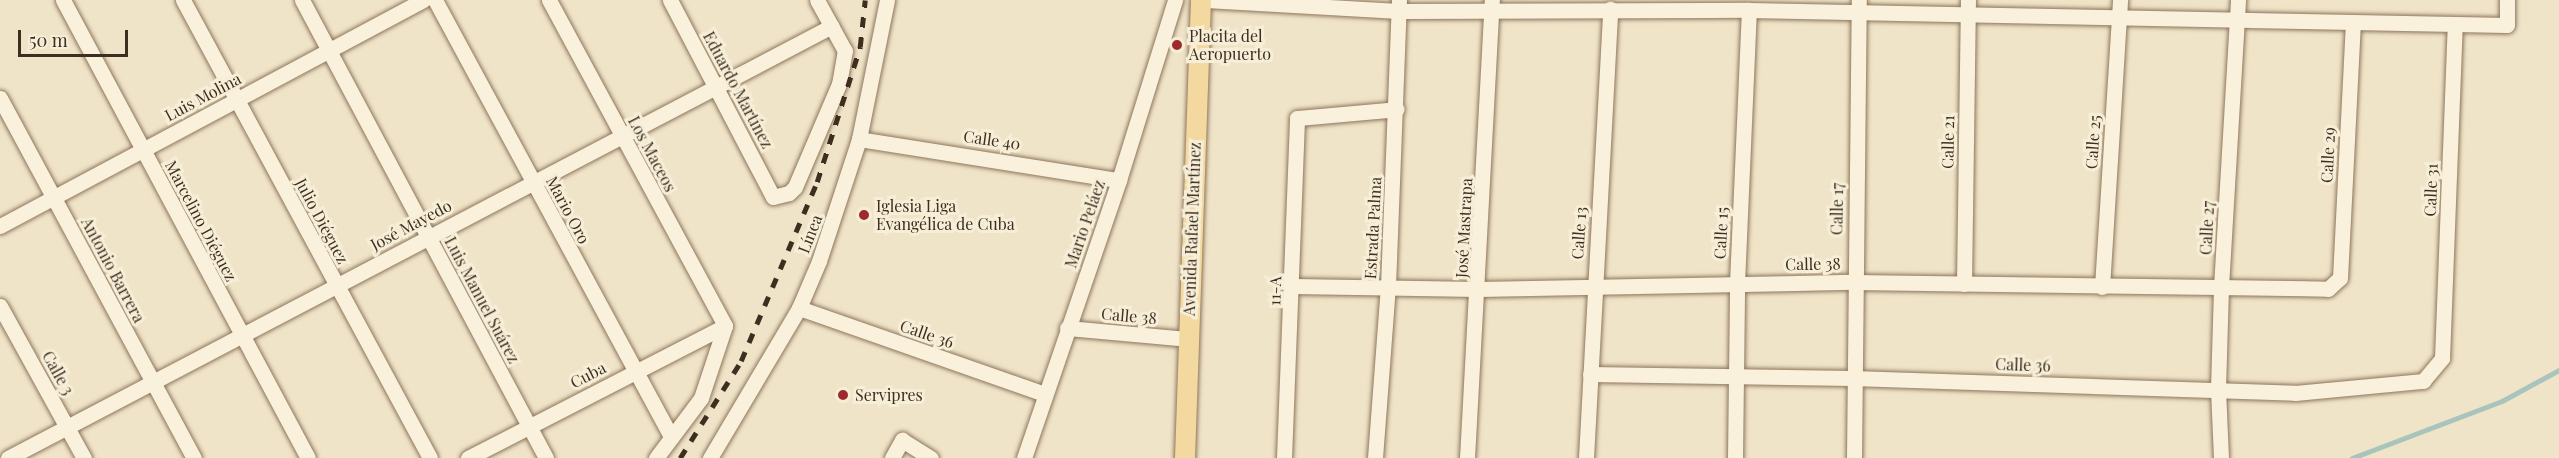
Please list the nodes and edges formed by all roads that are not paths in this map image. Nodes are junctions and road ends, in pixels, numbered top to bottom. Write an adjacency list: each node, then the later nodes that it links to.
1 (63, 0): 34 (street, Marcelino Diéguez)
2 (183, 0): 30 (street, Julio Diéguez)
3 (302, 0): 27 (street, Luis Manuel Suárez)
4 (424, 0): 27 (street, Luis Molina)
5 (435, 0): 36 (street, Mario Oro)
6 (549, 0): 32 (street, Los Maceos)
7 (670, 0): 28 (street, Eduardo Martínez)
8 (817, 0): 26 (street)
9 (887, 0): 33 (street, Línea)
10 (1175, 0): 35 (street, Mario Peláez)
11 (1201, 0): 56 (main road, Avenida Rafael Martínez)
12 (1206, 0): 16 (street)
13 (2120, 0): 22 (street, Calle 25)
14 (2238, 0): 23 (street, Calle 27)
15 (2507, 0): 25 (street)
16 (1399, 5): 17 (street); 31 (street, Estrada Palma)
17 (1492, 5): 20 (street); 50 (street, José Mastrapa)
18 (1859, 6): 19 (street); 21 (street); 40 (street, Calle 17)
19 (1968, 7): 22 (street); 42 (street, Calle 21)
20 (1610, 9): 21 (street); 46 (street, Calle 13)
21 (1749, 10): 41 (street, Calle 15)
22 (2119, 18): 23 (street); 47 (street, Calle 25)
23 (2236, 19): 24 (street); 48 (street, Calle 27)
24 (2353, 22): 25 (street); 49 (street, Calle 29)
25 (2456, 24): 57 (street, Calle 31)
26 (832, 26): 28 (street, José Mayedo); 28 (street, Eduardo Martínez)
27 (329, 51): 30 (street, Luis Molina); 39 (street, Luis Manuel Suárez)
28 (717, 87): 32 (street, José Mayedo)
29 (0, 98): 37 (street, Antonio Barrera)
30 (237, 100): 34 (street, Luis Molina); 43 (street, Julio Diéguez)
31 (1397, 109): 44 (street, 11-A); 45 (street, Estrada Palma)
32 (621, 135): 36 (street, José Mayedo); 53 (street, Los Maceos)
33 (859, 139): 35 (street, Calle 40); 52 (street, Línea)
34 (143, 150): 37 (street, Luis Molina); 55 (street, Marcelino Diéguez)
35 (1119, 180): 54 (street, Mario Peláez)
36 (532, 182): 39 (street, José Mayedo); 58 (street, Mario Oro)
37 (54, 197): 38 (street, Luis Molina); 62 (street, Antonio Barrera)
38 (0, 226)
39 (428, 237): 43 (street, José Mayedo); 66 (street, Luis Manuel Suárez)
40 (1853, 282): 41 (street, Calle 38); 42 (street, Calle 38); 61 (street, Calle 17)
41 (1737, 284): 46 (street, Calle 38); 60 (street, Calle 15)
42 (1964, 284): 47 (street, Calle 38)
43 (336, 285): 55 (street, José Mayedo); 73 (street, Julio Diéguez)
44 (1293, 286): 45 (street, Calle 38); 82 (street, 11-A)
45 (1388, 286): 50 (street, Calle 38); 83 (street, Estrada Palma)
46 (1594, 287): 50 (street, Calle 38); 59 (street, Calle 13)
47 (2102, 287): 48 (street, Calle 38)
48 (2221, 287): 49 (street, Calle 38); 63 (street, Calle 27)
49 (2334, 287)
50 (1478, 289): 84 (street, José Mastrapa)
51 (0, 306): 65 (street, Calle 3)
52 (799, 308): 64 (street, Calle 36); 77 (street, Línea)
53 (724, 326): 58 (street, Cuba); 67 (street)
54 (1067, 328): 56 (street, Calle 38); 64 (street, Mario Peláez)
55 (242, 336): 62 (street, José Mayedo); 72 (street, Marcelino Diéguez)
56 (1188, 339): 81 (main road, Avenida Rafael Martínez)
57 (2442, 358): 63 (street, Calle 36)
58 (635, 372): 66 (street, Cuba); 67 (street, Mario Oro)
59 (1590, 374): 60 (street, Calle 36); 85 (street, Calle 13)
60 (1736, 376): 61 (street, Calle 36); 86 (street, Calle 15)
61 (1852, 378): 63 (street, Calle 36); 68 (street, Calle 17)
62 (153, 383): 65 (street, José Mayedo); 71 (street, Antonio Barrera)
63 (2218, 389): 87 (street, Calle 27)
64 (1044, 394): 80 (street, Mario Peláez)
65 (66, 426): 69 (street, José Mayedo); 70 (street, Calle 3)
66 (529, 426): 74 (street, Cuba); 75 (street, Luis Manuel Suárez)
67 (671, 437): 76 (street)
68 (1854, 456)
69 (8, 458)
70 (84, 458)
71 (194, 458)
72 (308, 458)
73 (430, 458)
74 (468, 458)
75 (546, 458)
76 (656, 458)
77 (710, 458)
78 (892, 458): 79 (street)
79 (931, 458)
80 (1024, 458)
81 (1185, 458)
82 (1284, 458)
83 (1375, 458)
84 (1467, 458)
85 (1586, 458)
86 (1735, 458)
87 (2221, 458)

